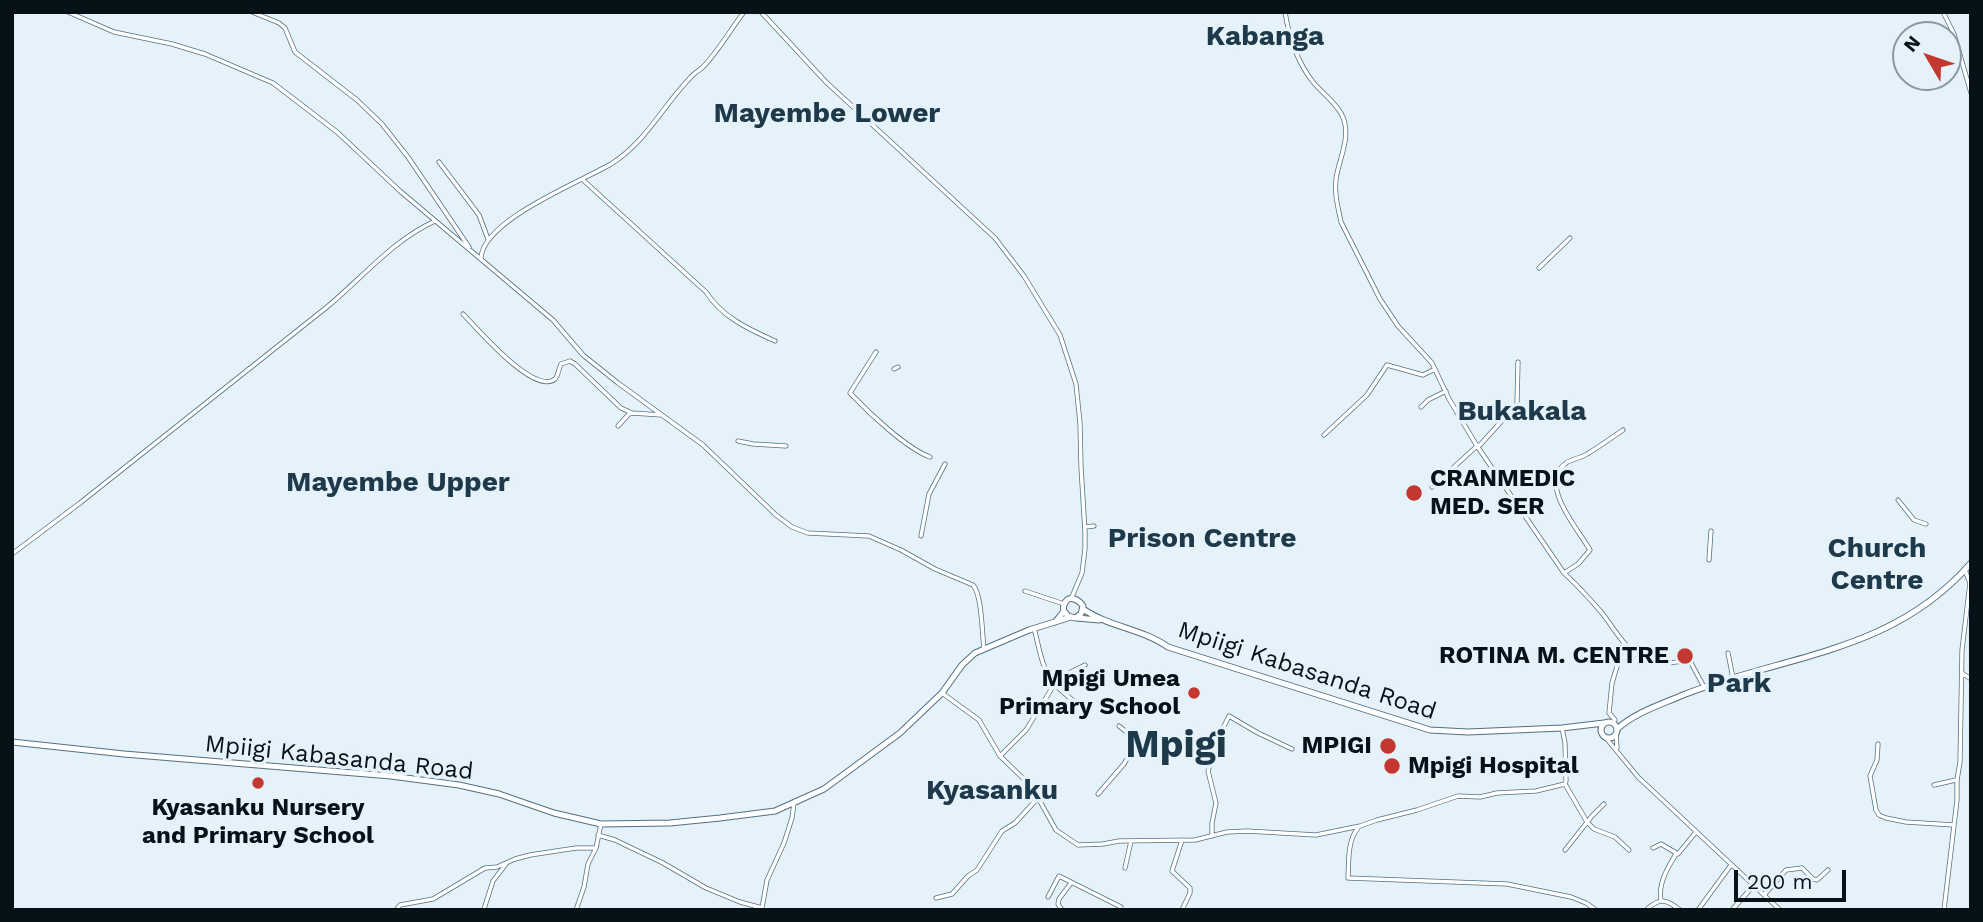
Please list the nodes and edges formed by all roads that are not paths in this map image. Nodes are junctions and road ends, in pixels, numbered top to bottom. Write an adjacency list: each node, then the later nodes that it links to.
1 (68, 12): 10 (street)
2 (252, 12): 13 (street)
3 (744, 12): 9 (street)
4 (761, 12): 37 (street)
5 (1285, 12): 20 (street)
6 (1943, 12): 7 (street)
7 (1971, 93)
8 (439, 162): 12 (street)
9 (583, 180): 12 (street); 17 (street)
10 (435, 221): 13 (street); 40 (street)
11 (1570, 238): 15 (street)
12 (488, 239): 14 (street)
13 (471, 251): 14 (street)
14 (481, 260): 24 (street)
15 (1539, 268)
16 (463, 314): 23 (street)
17 (775, 341)
18 (876, 352): 31 (street)
19 (1518, 362): 30 (street)
20 (1435, 369): 21 (street); 27 (street)
21 (1446, 391): 22 (street); 30 (street)
22 (1421, 407)
23 (632, 413): 24 (street); 25 (street)
24 (662, 415): 56 (street)
25 (618, 426)
26 (1623, 429): 44 (street)
27 (1324, 435)
28 (738, 441): 29 (street)
29 (786, 446)
30 (1477, 446): 33 (street); 44 (street)
31 (930, 457)
32 (945, 464): 39 (street)
33 (1432, 487)
34 (1898, 500): 35 (street)
35 (1926, 524)
36 (1094, 526): 37 (street)
37 (1085, 527): 45 (street)
38 (1711, 531): 41 (street)
39 (921, 536)
40 (12, 554)
41 (1709, 560)
42 (1971, 563): 43 (main road)
43 (1965, 570): 59 (street); 60 (main road)
44 (1564, 573): 55 (street)
45 (1074, 589): 47 (street); 48 (street)
46 (1025, 591): 49 (street)
47 (1071, 599): 48 (main road); 49 (main road)
48 (1078, 600): 50 (main road)
49 (1064, 608): 51 (main road); 53 (main road)
50 (1083, 609): 51 (main road); 52 (main road, Mpiigi Kabasanda Road)
51 (1073, 618): 52 (main road, Mpiigi Kabasanda Road); 53 (main road, Mpiigi Kabasanda Road)
52 (1105, 620): 71 (main road, Mpiigi Kabasanda Road)
53 (1055, 622): 54 (main road, Mpiigi Kabasanda Road)
54 (1034, 628): 56 (main road, Mpiigi Kabasanda Road); 62 (street)
55 (1624, 643): 63 (street); 67 (street)
56 (984, 649): 64 (main road, Mpiigi Kabasanda Road)
57 (1728, 653): 60 (street)
58 (1085, 665): 62 (street)
59 (1962, 673): 61 (street); 80 (street)
60 (1733, 678): 63 (main road)
61 (1971, 680)
62 (1054, 685): 65 (street); 79 (street)
63 (1704, 687): 66 (main road)
64 (942, 693): 79 (street); 85 (main road, Mpiigi Kabasanda Road)
65 (1082, 708)
66 (1628, 719): 67 (main road); 72 (main road)
67 (1613, 721): 68 (main road); 72 (main road)
68 (1604, 723): 69 (main road, Mpiigi Kabasanda Road); 73 (main road)
69 (1586, 724): 71 (main road, Mpiigi Kabasanda Road); 73 (main road)
70 (1119, 726): 83 (street)
71 (1562, 728): 81 (street)
72 (1617, 731): 74 (main road); 78 (street)
73 (1601, 732): 74 (main road)
74 (1606, 738): 78 (street)
75 (12, 742): 88 (main road, Mpiigi Kabasanda Road)
76 (1878, 744): 89 (street)
77 (1292, 749): 93 (street)
78 (1617, 750): 91 (street)
79 (1000, 756): 84 (street)
80 (1957, 780): 82 (street); 89 (street)
81 (1565, 784): 87 (street); 90 (street)
82 (1934, 785)
83 (1098, 794)
84 (1038, 798): 95 (street); 109 (street)
85 (794, 803): 88 (main road, Mpiigi Kabasanda Road); 113 (street)
86 (1604, 804): 87 (street)
87 (1587, 822): 98 (street); 99 (street)
88 (601, 824): 92 (street)
89 (1954, 825): 124 (street)
90 (1360, 826): 93 (street); 118 (street)
91 (1696, 832): 100 (street); 102 (street)
92 (598, 835): 96 (street); 113 (street)
93 (1212, 836): 94 (street)
94 (1182, 840): 95 (street); 117 (street)
95 (1131, 841): 103 (street)
96 (596, 848): 101 (street); 115 (street)
97 (1653, 848): 100 (street)
98 (1566, 850)
99 (1629, 850)
100 (1676, 854): 110 (street)
101 (506, 864): 112 (street); 114 (street)
102 (1731, 865): 106 (street); 121 (street)
103 (1125, 869)
104 (1828, 870): 107 (street)
105 (1071, 883): 108 (street); 111 (street); 116 (street)
106 (1754, 885): 107 (street); 122 (street)
107 (1764, 895): 123 (street)
108 (1048, 897)
109 (936, 898)
110 (1661, 901): 119 (street); 120 (street)
111 (1121, 907)
112 (484, 909)
113 (762, 909)
114 (396, 910)
115 (576, 910)
116 (1062, 910)
117 (1182, 910)
118 (1596, 910)
119 (1646, 910)
120 (1680, 910)
121 (1698, 910)
122 (1732, 910)
123 (1780, 910)
124 (1944, 910)

